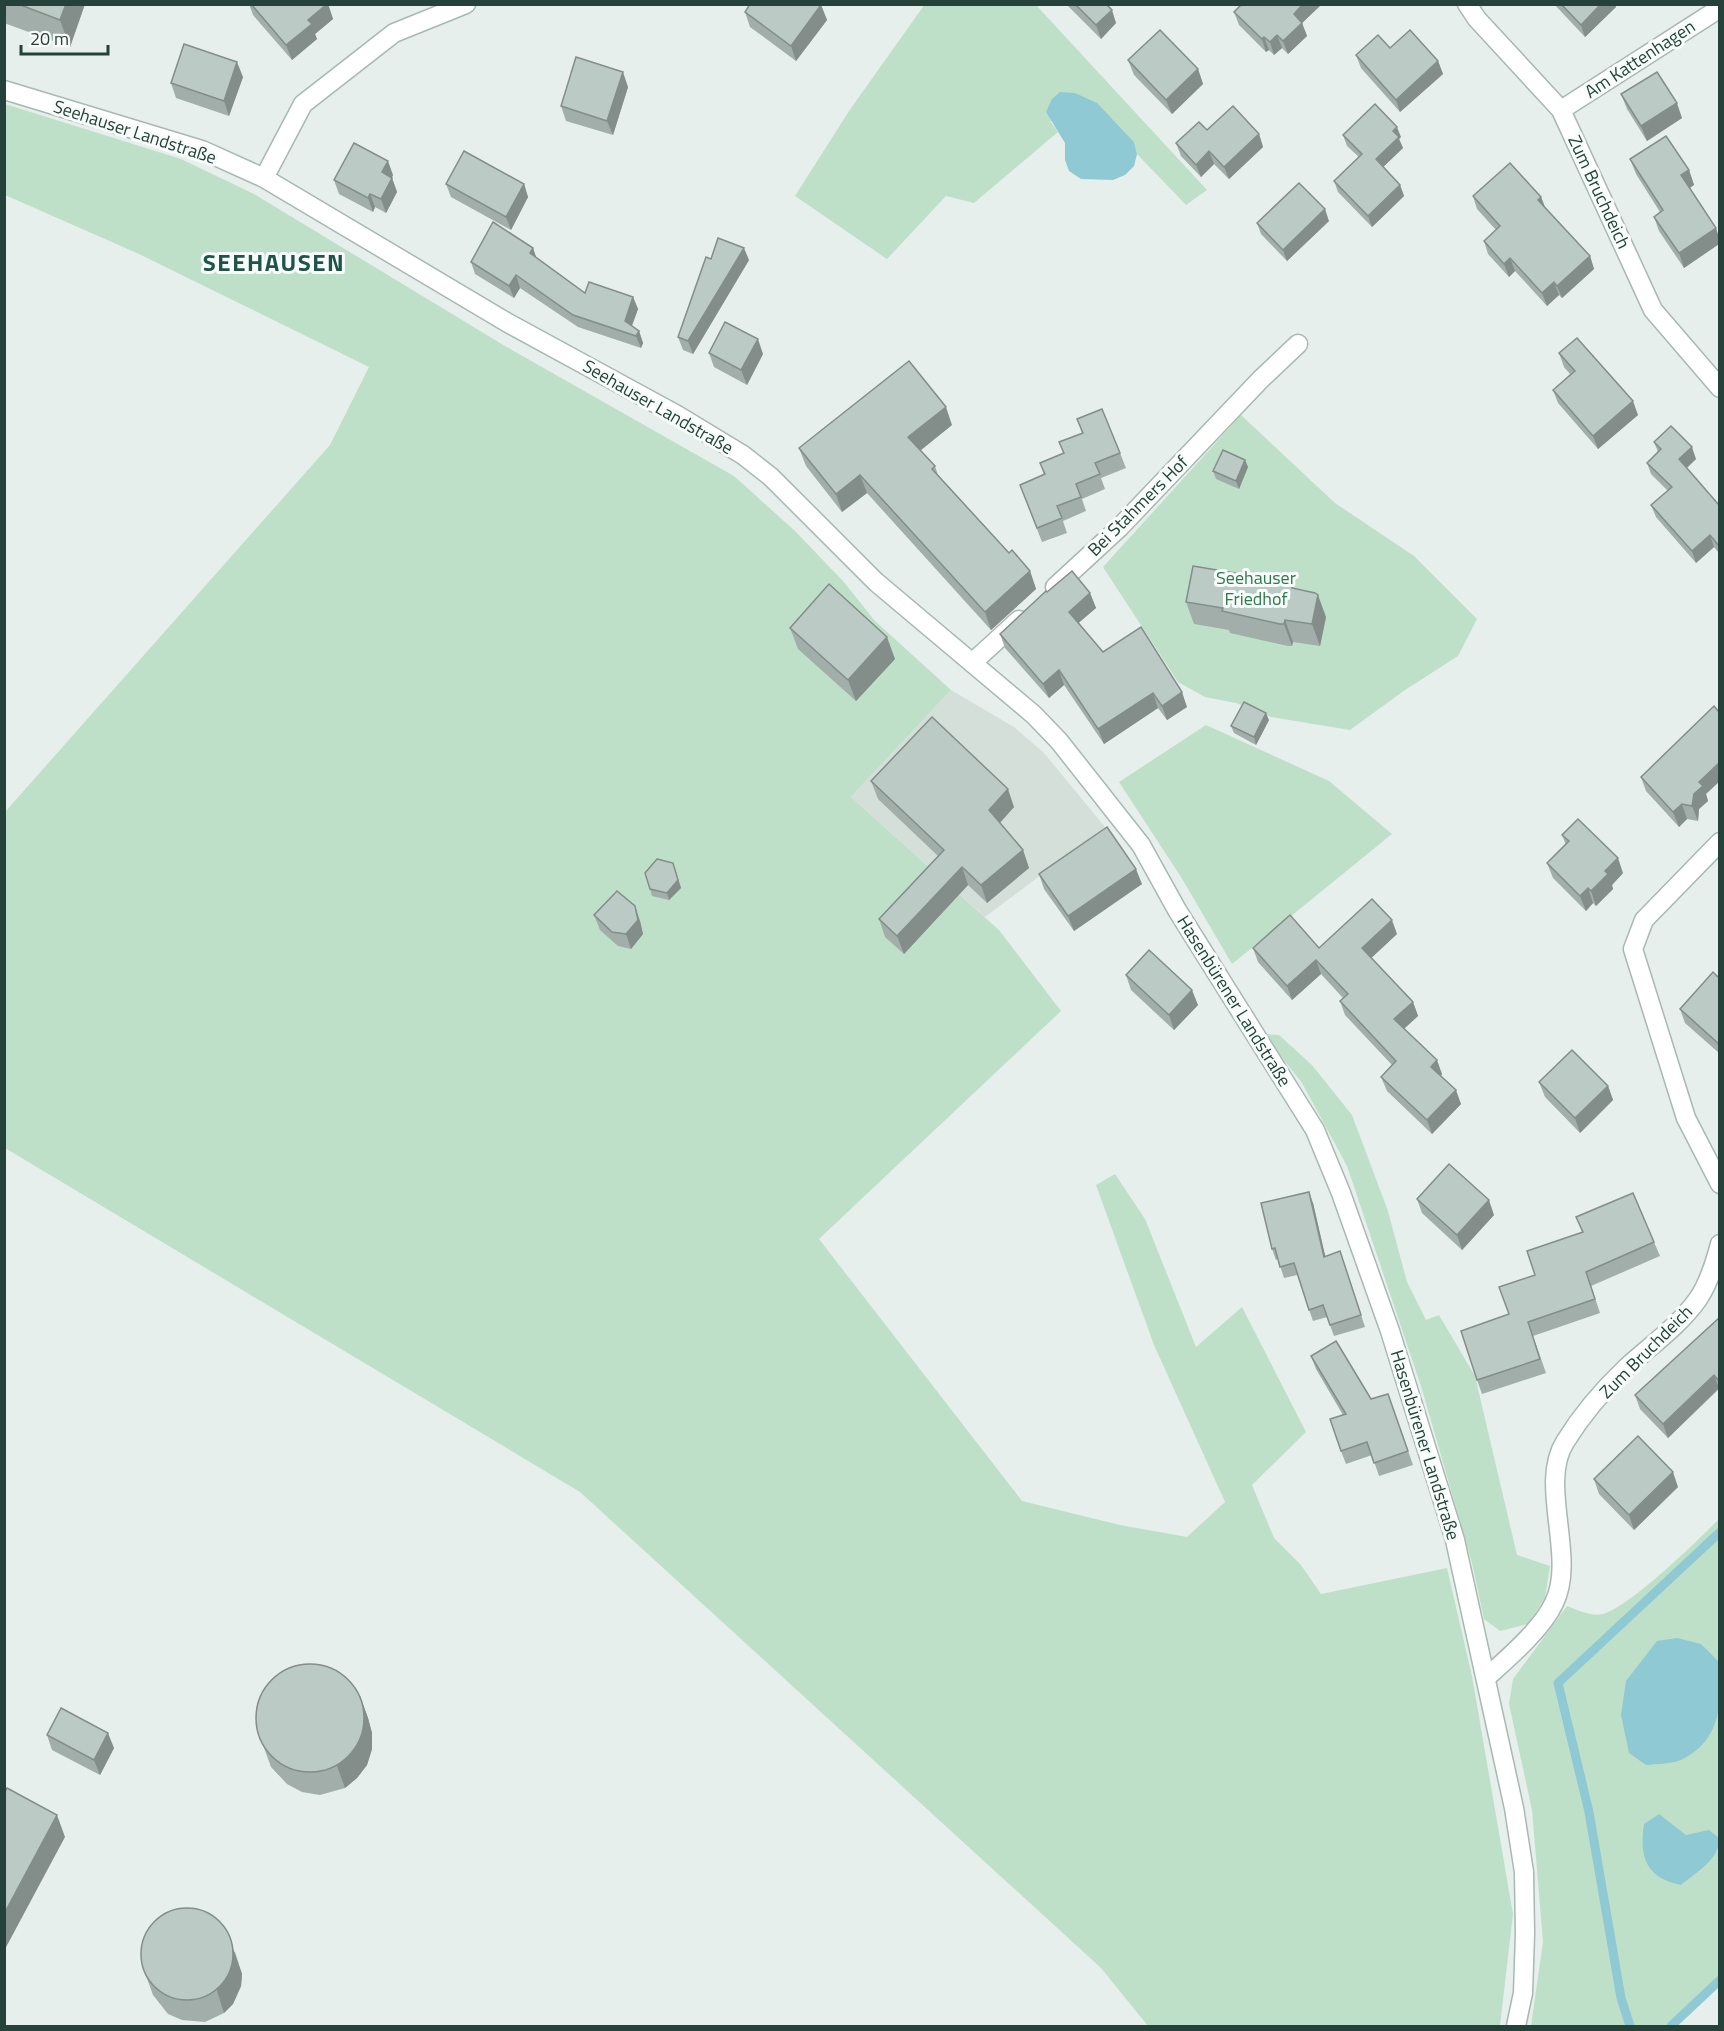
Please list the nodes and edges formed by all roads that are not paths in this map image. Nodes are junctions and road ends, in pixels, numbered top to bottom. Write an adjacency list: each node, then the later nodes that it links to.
1 (466, 4): 6 (street)
2 (1467, 4): 5 (street, Zum Bruchdeich)
3 (1719, 8): 5 (street, Am Kattenhagen)
4 (4, 90): 6 (street, Seehauser Landstraße)
5 (1561, 110): 8 (street, Zum Bruchdeich)
6 (264, 178): 9 (street, Seehauser Landstraße)
7 (1298, 344): 9 (street, Bei Stahmers Hof)
8 (1719, 388)
9 (972, 663): 11 (street, Seehauser Landstraße)
10 (1719, 842): 12 (street)
11 (1177, 910): 14 (street, Hasenbürener Landstraße)
12 (1719, 1184)
13 (1719, 1244): 14 (street, Zum Bruchdeich)
14 (1487, 1677): 15 (street, Hasenbürener Landstraße)
15 (1516, 2026)

